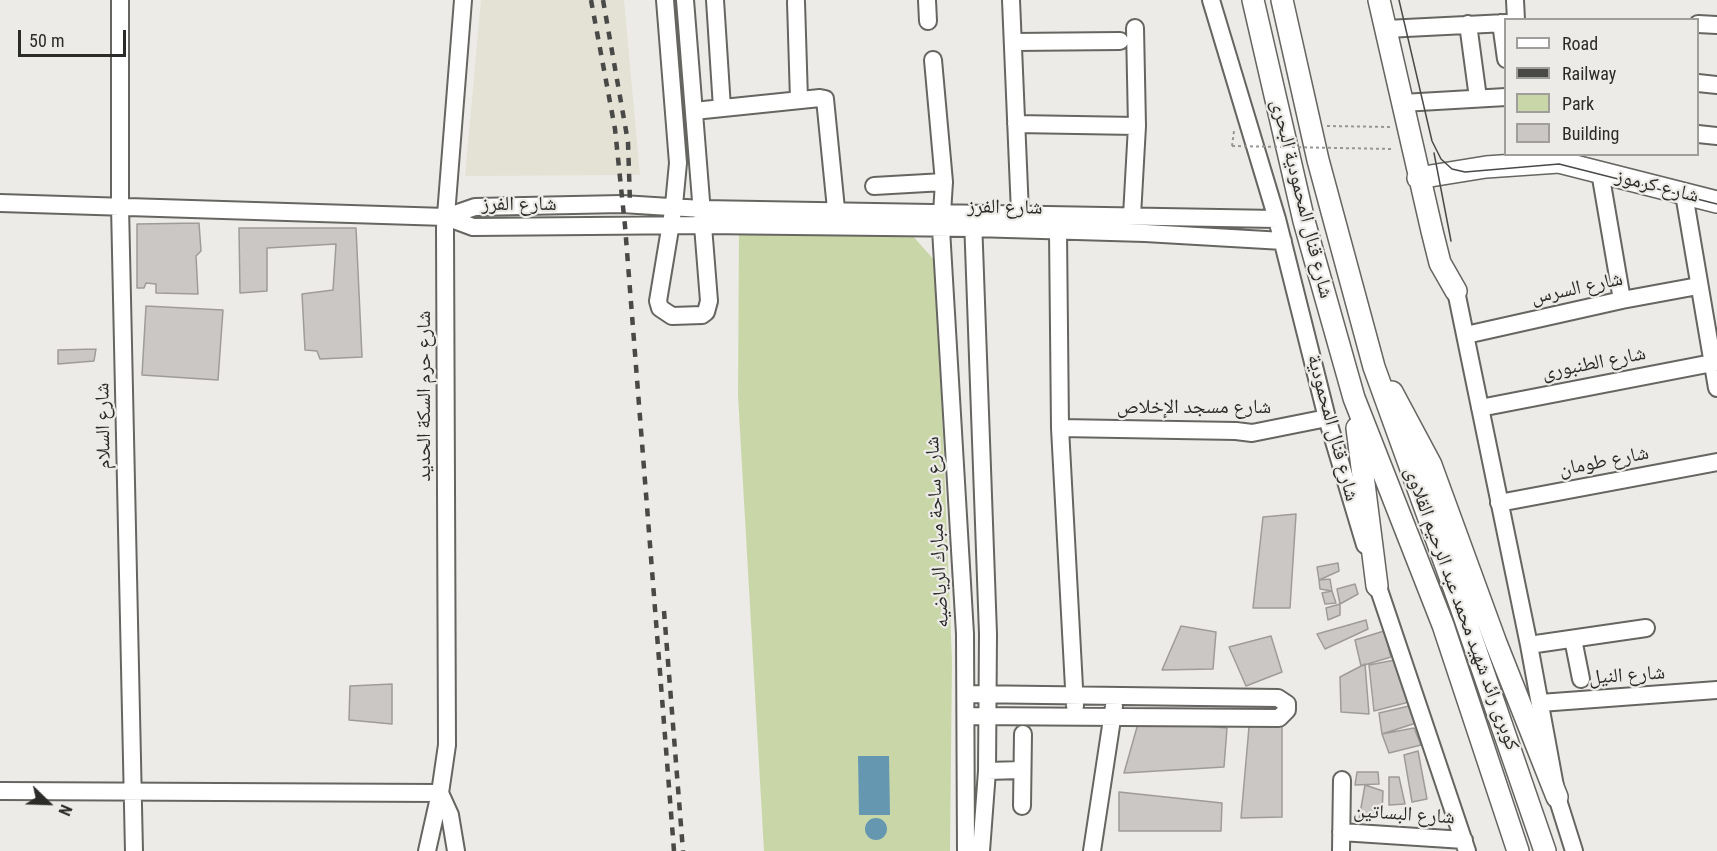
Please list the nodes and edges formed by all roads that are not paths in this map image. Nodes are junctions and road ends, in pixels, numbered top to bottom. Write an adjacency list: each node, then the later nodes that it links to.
1 (120, 0): 50 (street, شارع السلام)
2 (463, 0): 54 (street, شارع حرم السكة الحديد)
3 (665, 0): 36 (street)
4 (685, 0): 32 (street)
5 (715, 0): 31 (street)
6 (927, 0): 15 (street)
7 (1011, 0): 23 (street)
8 (1211, 0): 56 (street, شارع قنال المحمودية)
9 (1253, 0): 70 (main road, شارع قنال المحمودية البحرى)
10 (1282, 0): 68 (main road, شارع قنال المحمودية البحرى)
11 (1379, 0): 21 (main road)
12 (1515, 0): 14 (street)
13 (796, 2): 29 (street)
14 (1509, 18)
15 (928, 21)
16 (1504, 22): 17 (street)
17 (1468, 24): 21 (street); 28 (street)
18 (1699, 24): 19 (street)
19 (1717, 25)
20 (1135, 28): 34 (street)
21 (1386, 29): 30 (main road)
22 (1120, 41): 23 (street)
23 (1014, 42): 33 (street)
24 (933, 60): 44 (street, شارع ساحة مبارك الرياضيه)
25 (1699, 83): 26 (street)
26 (1717, 85)
27 (1504, 97): 28 (street)
28 (1478, 98): 30 (street)
29 (799, 100): 31 (street); 51 (street)
30 (1402, 103): 43 (main road)
31 (722, 108): 32 (street)
32 (694, 111): 35 (street)
33 (1016, 124): 34 (street); 53 (street)
34 (1137, 126): 58 (street)
35 (695, 131): 36 (street); 40 (street)
36 (677, 133): 41 (street)
37 (1699, 134): 38 (street)
38 (1717, 136)
39 (1558, 158): 42 (main road, شارع كرموز); 43 (main road, شارع كرموز)
40 (697, 162): 41 (street); 55 (street)
41 (678, 163): 49 (street)
42 (1600, 172): 46 (main road, شارع كرموز); 65 (street)
43 (1418, 178): 64 (main road)
44 (944, 182): 45 (street); 52 (street, شارع ساحة مبارك الرياضيه)
45 (874, 186)
46 (1684, 194): 47 (main road, شارع كرموز); 63 (street)
47 (1717, 202)
48 (0, 203): 50 (street)
49 (674, 205): 54 (street, شارع الفرز); 55 (street, شارع الفرز); 59 (street)
50 (120, 206): 54 (street); 96 (street, شارع السلام)
51 (836, 209): 52 (street, شارع الفرز); 55 (street, شارع الفرز)
52 (940, 211): 57 (street, شارع الفرز); 60 (street, شارع ساحة مبارك الرياضيه)
53 (1020, 213): 57 (street, شارع الفرز); 58 (street, شارع الفرز)
54 (446, 217): 59 (street, شارع الفرز); 97 (street, شارع حرم السكة الحديد)
55 (703, 217): 59 (street, شارع الفرز); 59 (street); 60 (street, شارع الفرز)
56 (1277, 219): 58 (street, شارع الفرز); 62 (street, شارع قنال المحمودية)
57 (973, 220): 60 (street, شارع الفرز); 61 (street, شارع الفرز); 83 (street)
58 (1141, 222): 61 (street, شارع الفرز); 62 (street, شارع الفرز)
59 (671, 227)
60 (941, 228): 82 (street, شارع ساحة مبارك الرياضيه)
61 (1058, 231): 73 (street)
62 (1283, 241): 72 (street, شارع قنال المحمودية)
63 (1698, 286): 65 (street, شارع السرس); 67 (street)
64 (1456, 291): 66 (street)
65 (1622, 300): 66 (street, شارع السرس)
66 (1466, 335): 71 (street)
67 (1715, 362): 69 (street); 71 (street, شارع الطنبورى)
68 (1374, 367): 98 (main road); 110 (main road, كوبرى رائد شهيد محمد عبد الرحيم القلاوى)
69 (1717, 387)
70 (1354, 398): 76 (main road); 109 (main road, كوبرى رائد شهيد محمد عبد الرحيم القلاوى)
71 (1480, 408): 75 (street)
72 (1327, 418): 73 (street, شارع مسجد الإخلاص); 76 (street, شارع قنال المحمودية)
73 (1060, 428): 84 (street)
74 (1717, 462): 75 (street, شارع طومان)
75 (1499, 503): 79 (street)
76 (1377, 585): 101 (street, شارع قنال المحمودية)
77 (1646, 628): 78 (street)
78 (1573, 639): 79 (street); 80 (street)
79 (1529, 645): 86 (street)
80 (1581, 679)
81 (1717, 690): 86 (street, شارع النيل)
82 (966, 694): 83 (street); 87 (street, شارع ساحة مبارك الرياضيه)
83 (988, 694): 84 (street); 88 (street)
84 (1074, 696): 85 (street); 89 (street)
85 (1116, 696): 90 (street); 90 (street)
86 (1540, 703): 98 (street)
87 (967, 716): 88 (street); 105 (street, شارع ساحة مبارك الرياضيه)
88 (987, 716): 89 (street); 93 (street)
89 (1075, 717): 90 (street)
90 (1112, 717): 107 (street)
91 (1023, 734): 92 (street)
92 (1022, 770): 93 (street); 99 (street)
93 (987, 771): 106 (street)
94 (1342, 780): 100 (street)
95 (0, 790): 96 (street)
96 (132, 790): 97 (street); 102 (street, شارع السلام)
97 (440, 793): 103 (street, شارع حرم السكة الحديد); 104 (street, شارع حرم السكة الحديد)
98 (1557, 797): 111 (street)
99 (1022, 806)
100 (1341, 832): 101 (street, شارع البساتين); 108 (street)
101 (1465, 846)
102 (134, 851)
103 (427, 851)
104 (456, 851)
105 (966, 851)
106 (981, 851)
107 (1092, 851)
108 (1341, 851)
109 (1518, 851)
110 (1545, 851)
111 (1574, 851)

